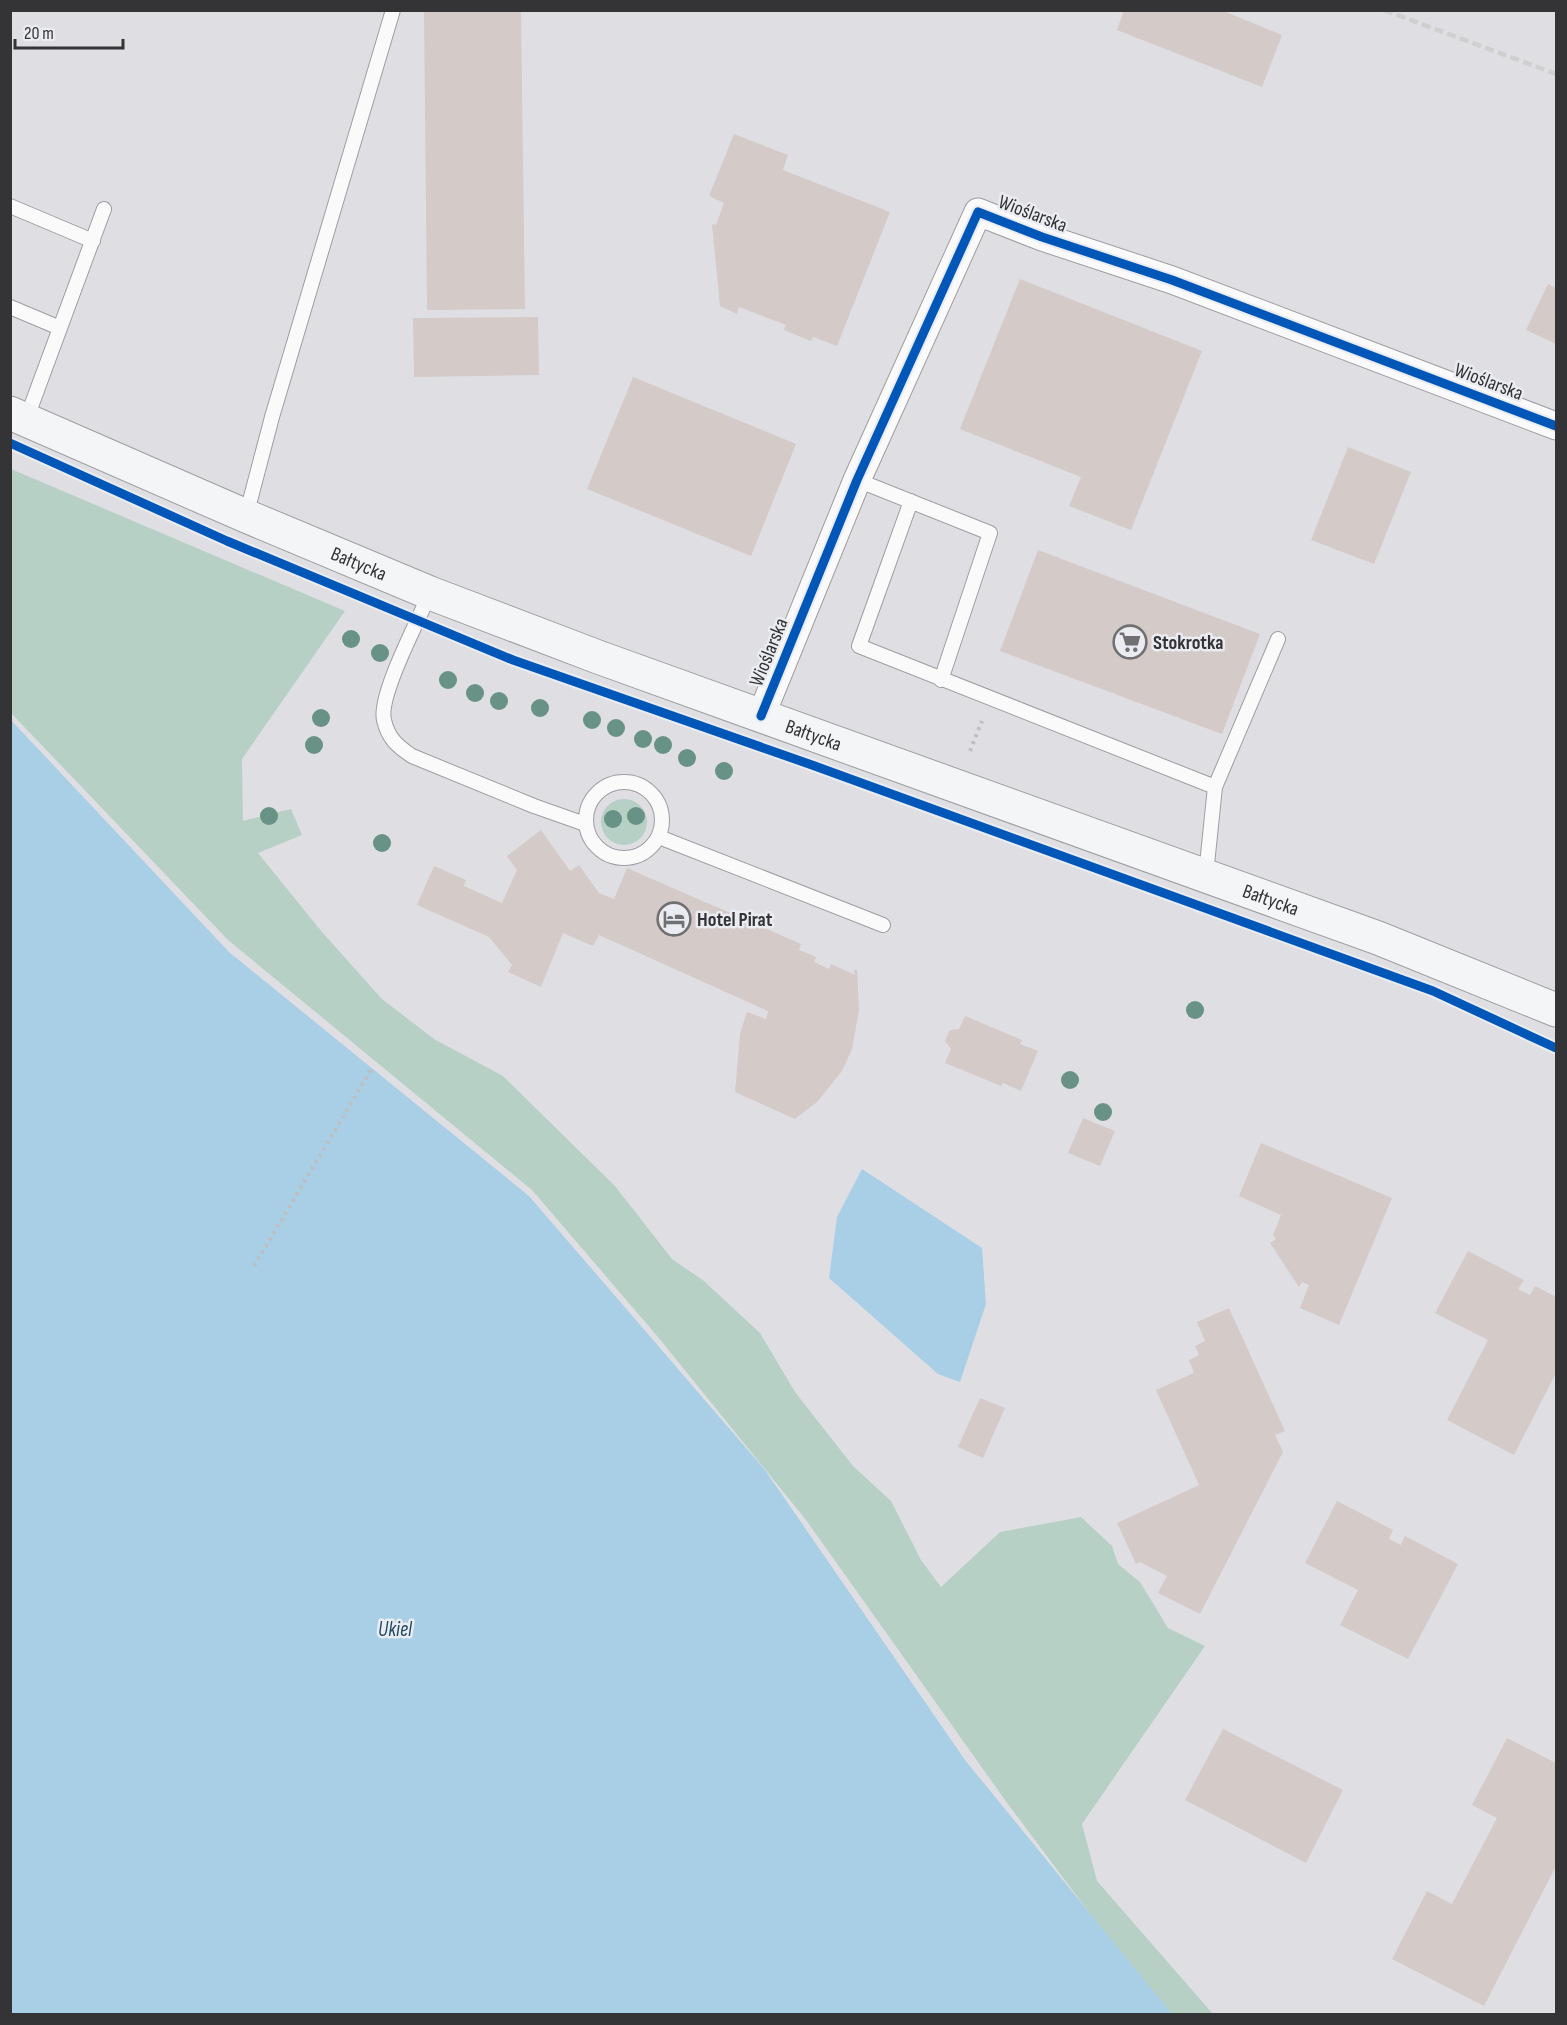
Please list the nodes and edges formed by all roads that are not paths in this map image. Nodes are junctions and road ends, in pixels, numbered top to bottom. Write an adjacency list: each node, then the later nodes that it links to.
1 (393, 10): 11 (lane)
2 (10, 206): 4 (lane)
3 (104, 209): 4 (lane)
4 (93, 241): 6 (lane)
5 (10, 307): 6 (lane)
6 (60, 328): 7 (lane)
7 (18, 416): 11 (main road, Bałtycka)
8 (1557, 426): 9 (street, Wioślarska)
9 (857, 480): 10 (lane); 15 (street, Wioślarska)
10 (911, 501): 14 (lane); 14 (lane)
11 (246, 516): 12 (main road, Bałtycka)
12 (430, 592): 15 (main road, Bałtycka); 17 (lane)
13 (1278, 639): 16 (lane)
14 (941, 680): 16 (lane)
15 (761, 716): 19 (main road, Bałtycka)
16 (1215, 788): 19 (lane)
17 (585, 824): 18 (lane); 18 (lane)
18 (659, 837): 20 (lane)
19 (1206, 874): 21 (main road, Bałtycka)
20 (883, 925)
21 (1557, 1010)

